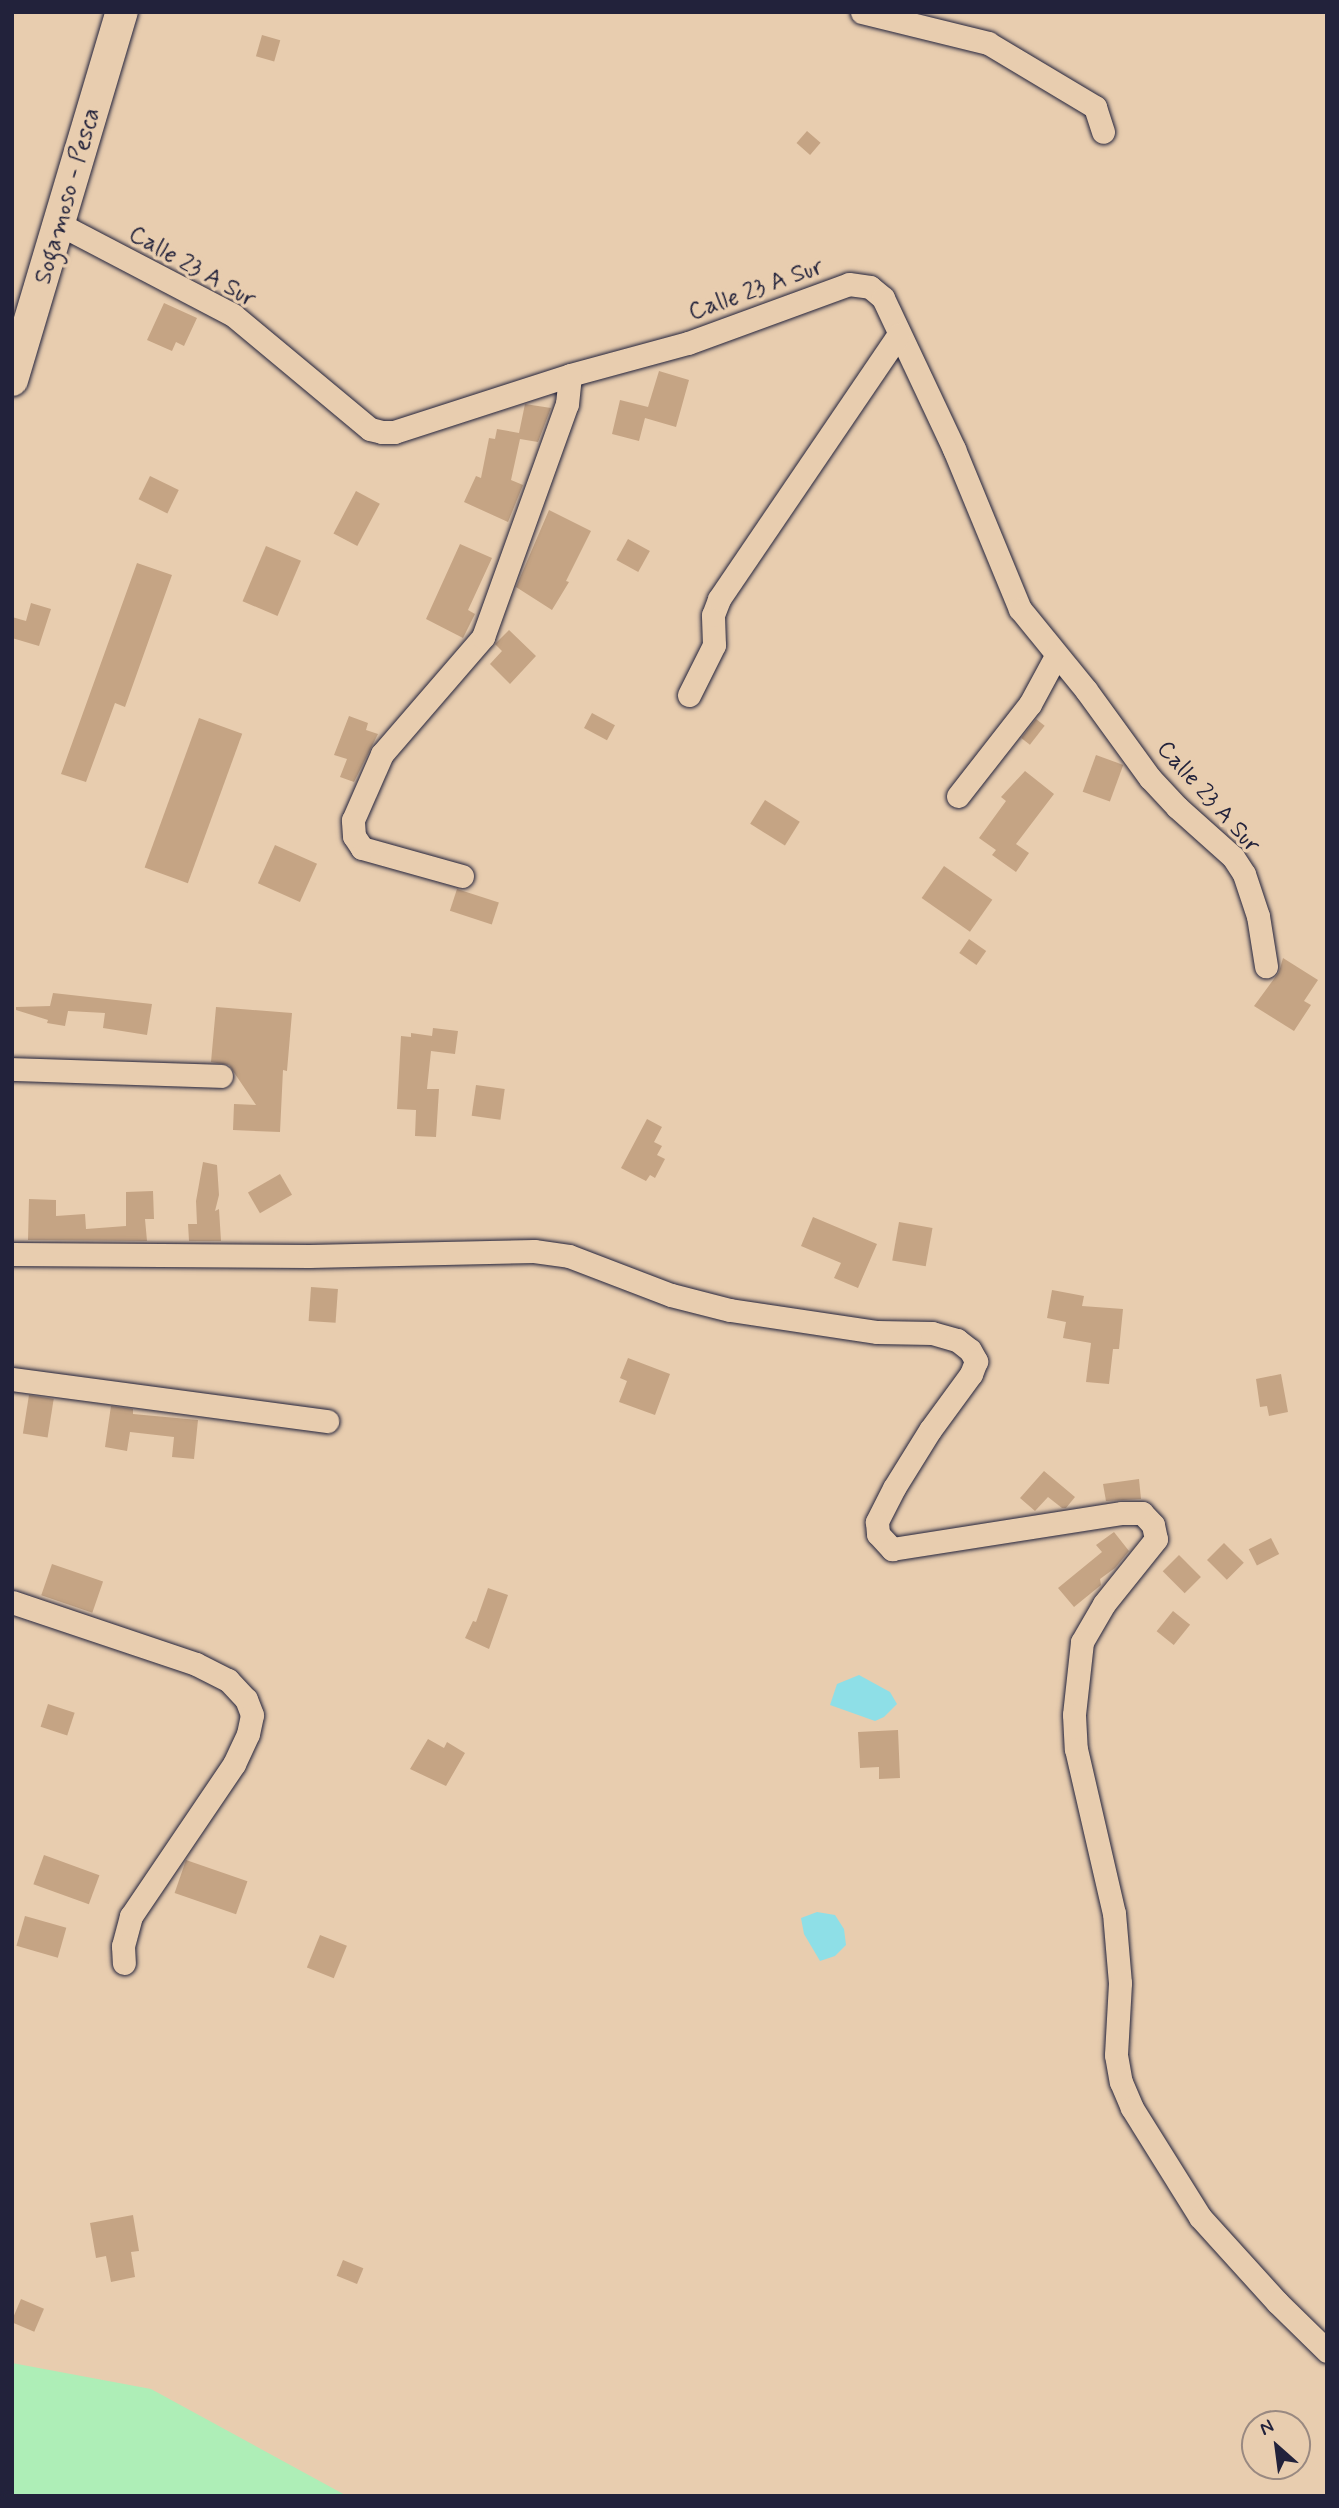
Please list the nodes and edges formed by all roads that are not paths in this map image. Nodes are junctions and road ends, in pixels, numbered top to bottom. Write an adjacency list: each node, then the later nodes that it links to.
1 (122, 12): 4 (main road, Sogamoso - Pesca)
2 (862, 12): 3 (street)
3 (1103, 132)
4 (61, 225): 6 (street, Calle 23 A Sur); 7 (main road, Sogamoso - Pesca)
5 (899, 334): 6 (street, Calle 23 A Sur); 8 (street, Calle 23 A Sur); 9 (street)
6 (570, 375): 11 (street)
7 (12, 380)
8 (1056, 656): 10 (street); 12 (street, Calle 23 A Sur)
9 (689, 695)
10 (958, 796)
11 (462, 876)
12 (1266, 967)
13 (12, 1069): 14 (street)
14 (221, 1076)
15 (12, 1254): 20 (street)
16 (12, 1379): 17 (street)
17 (327, 1421)
18 (12, 1602): 19 (street)
19 (124, 1963)
20 (1327, 2351)

